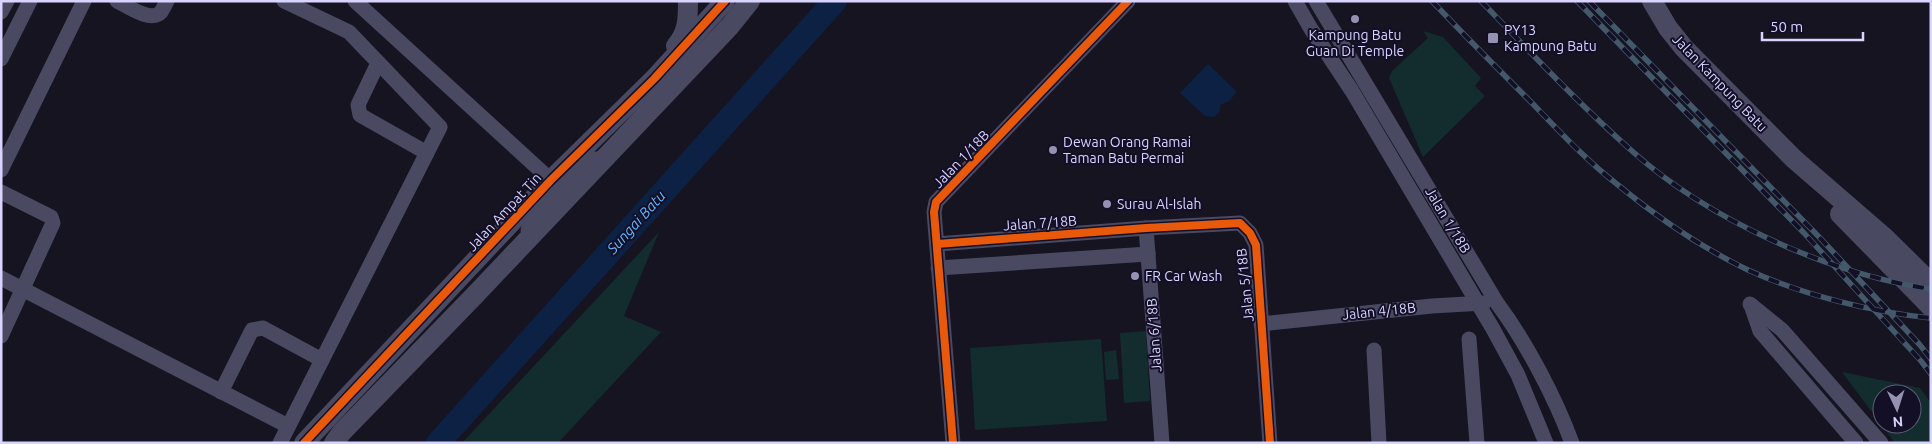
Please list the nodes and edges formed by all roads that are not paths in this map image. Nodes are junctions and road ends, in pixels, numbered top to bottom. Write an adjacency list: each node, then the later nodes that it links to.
1 (7, 1): 14 (street)
2 (30, 1): 15 (street)
3 (84, 1): 21 (street)
4 (117, 1): 5 (street)
5 (167, 1)
6 (284, 1): 16 (street)
7 (355, 1): 22 (street)
8 (688, 1): 17 (street)
9 (1128, 1): 25 (street, Jalan 1/18B)
10 (1295, 1): 32 (street, Jalan 1/18B)
11 (1316, 1): 33 (street, Jalan 1/18B)
12 (1652, 1): 20 (street, Jalan Kampung Batu)
13 (734, 5): 17 (street, Jalan Ampat Tin); 18 (street, Jalan Ampat Tin)
14 (1, 12)
15 (1, 59)
16 (378, 63): 19 (street); 19 (street)
17 (638, 95): 22 (street, Jalan Ampat Tin)
18 (620, 141): 22 (street); 26 (street, Jalan Ampat Tin)
19 (427, 153): 40 (street)
20 (1794, 159): 30 (street, Jalan Kampung Batu); 34 (street, Jalan Kampung Batu)
21 (1, 170)
22 (550, 180): 26 (street); 45 (street, Jalan Ampat Tin)
23 (1, 192): 31 (street)
24 (1146, 228): 25 (street, Jalan 7/18B); 27 (street, Jalan 6/18B); 35 (street, Jalan 5/18B)
25 (937, 244): 28 (street, Jalan 1/18B)
26 (515, 253): 46 (street, Jalan Ampat Tin)
27 (1148, 254): 28 (street); 48 (street, Jalan 6/18B)
28 (938, 268): 47 (street, Jalan 1/18B)
29 (1, 278): 31 (street)
30 (1931, 283)
31 (23, 288): 36 (street); 42 (street)
32 (1477, 303): 33 (street, Jalan 4/18B); 35 (street, Jalan 4/18B); 52 (street, Jalan 1/18B)
33 (1497, 303): 53 (street, Jalan 1/18B)
34 (1931, 306)
35 (1262, 324): 49 (street, Jalan 5/18B)
36 (1, 336)
37 (1469, 338): 51 (street)
38 (1374, 350): 50 (street)
39 (1805, 356): 41 (street); 41 (street); 55 (street)
40 (322, 360): 42 (street); 43 (street)
41 (1791, 367): 54 (street)
42 (222, 392): 43 (street)
43 (288, 426): 44 (street)
44 (280, 443)
45 (304, 443)
46 (334, 443)
47 (952, 443)
48 (1162, 443)
49 (1270, 443)
50 (1379, 443)
51 (1477, 443)
52 (1546, 443)
53 (1572, 443)
54 (1856, 443)
55 (1882, 443)

